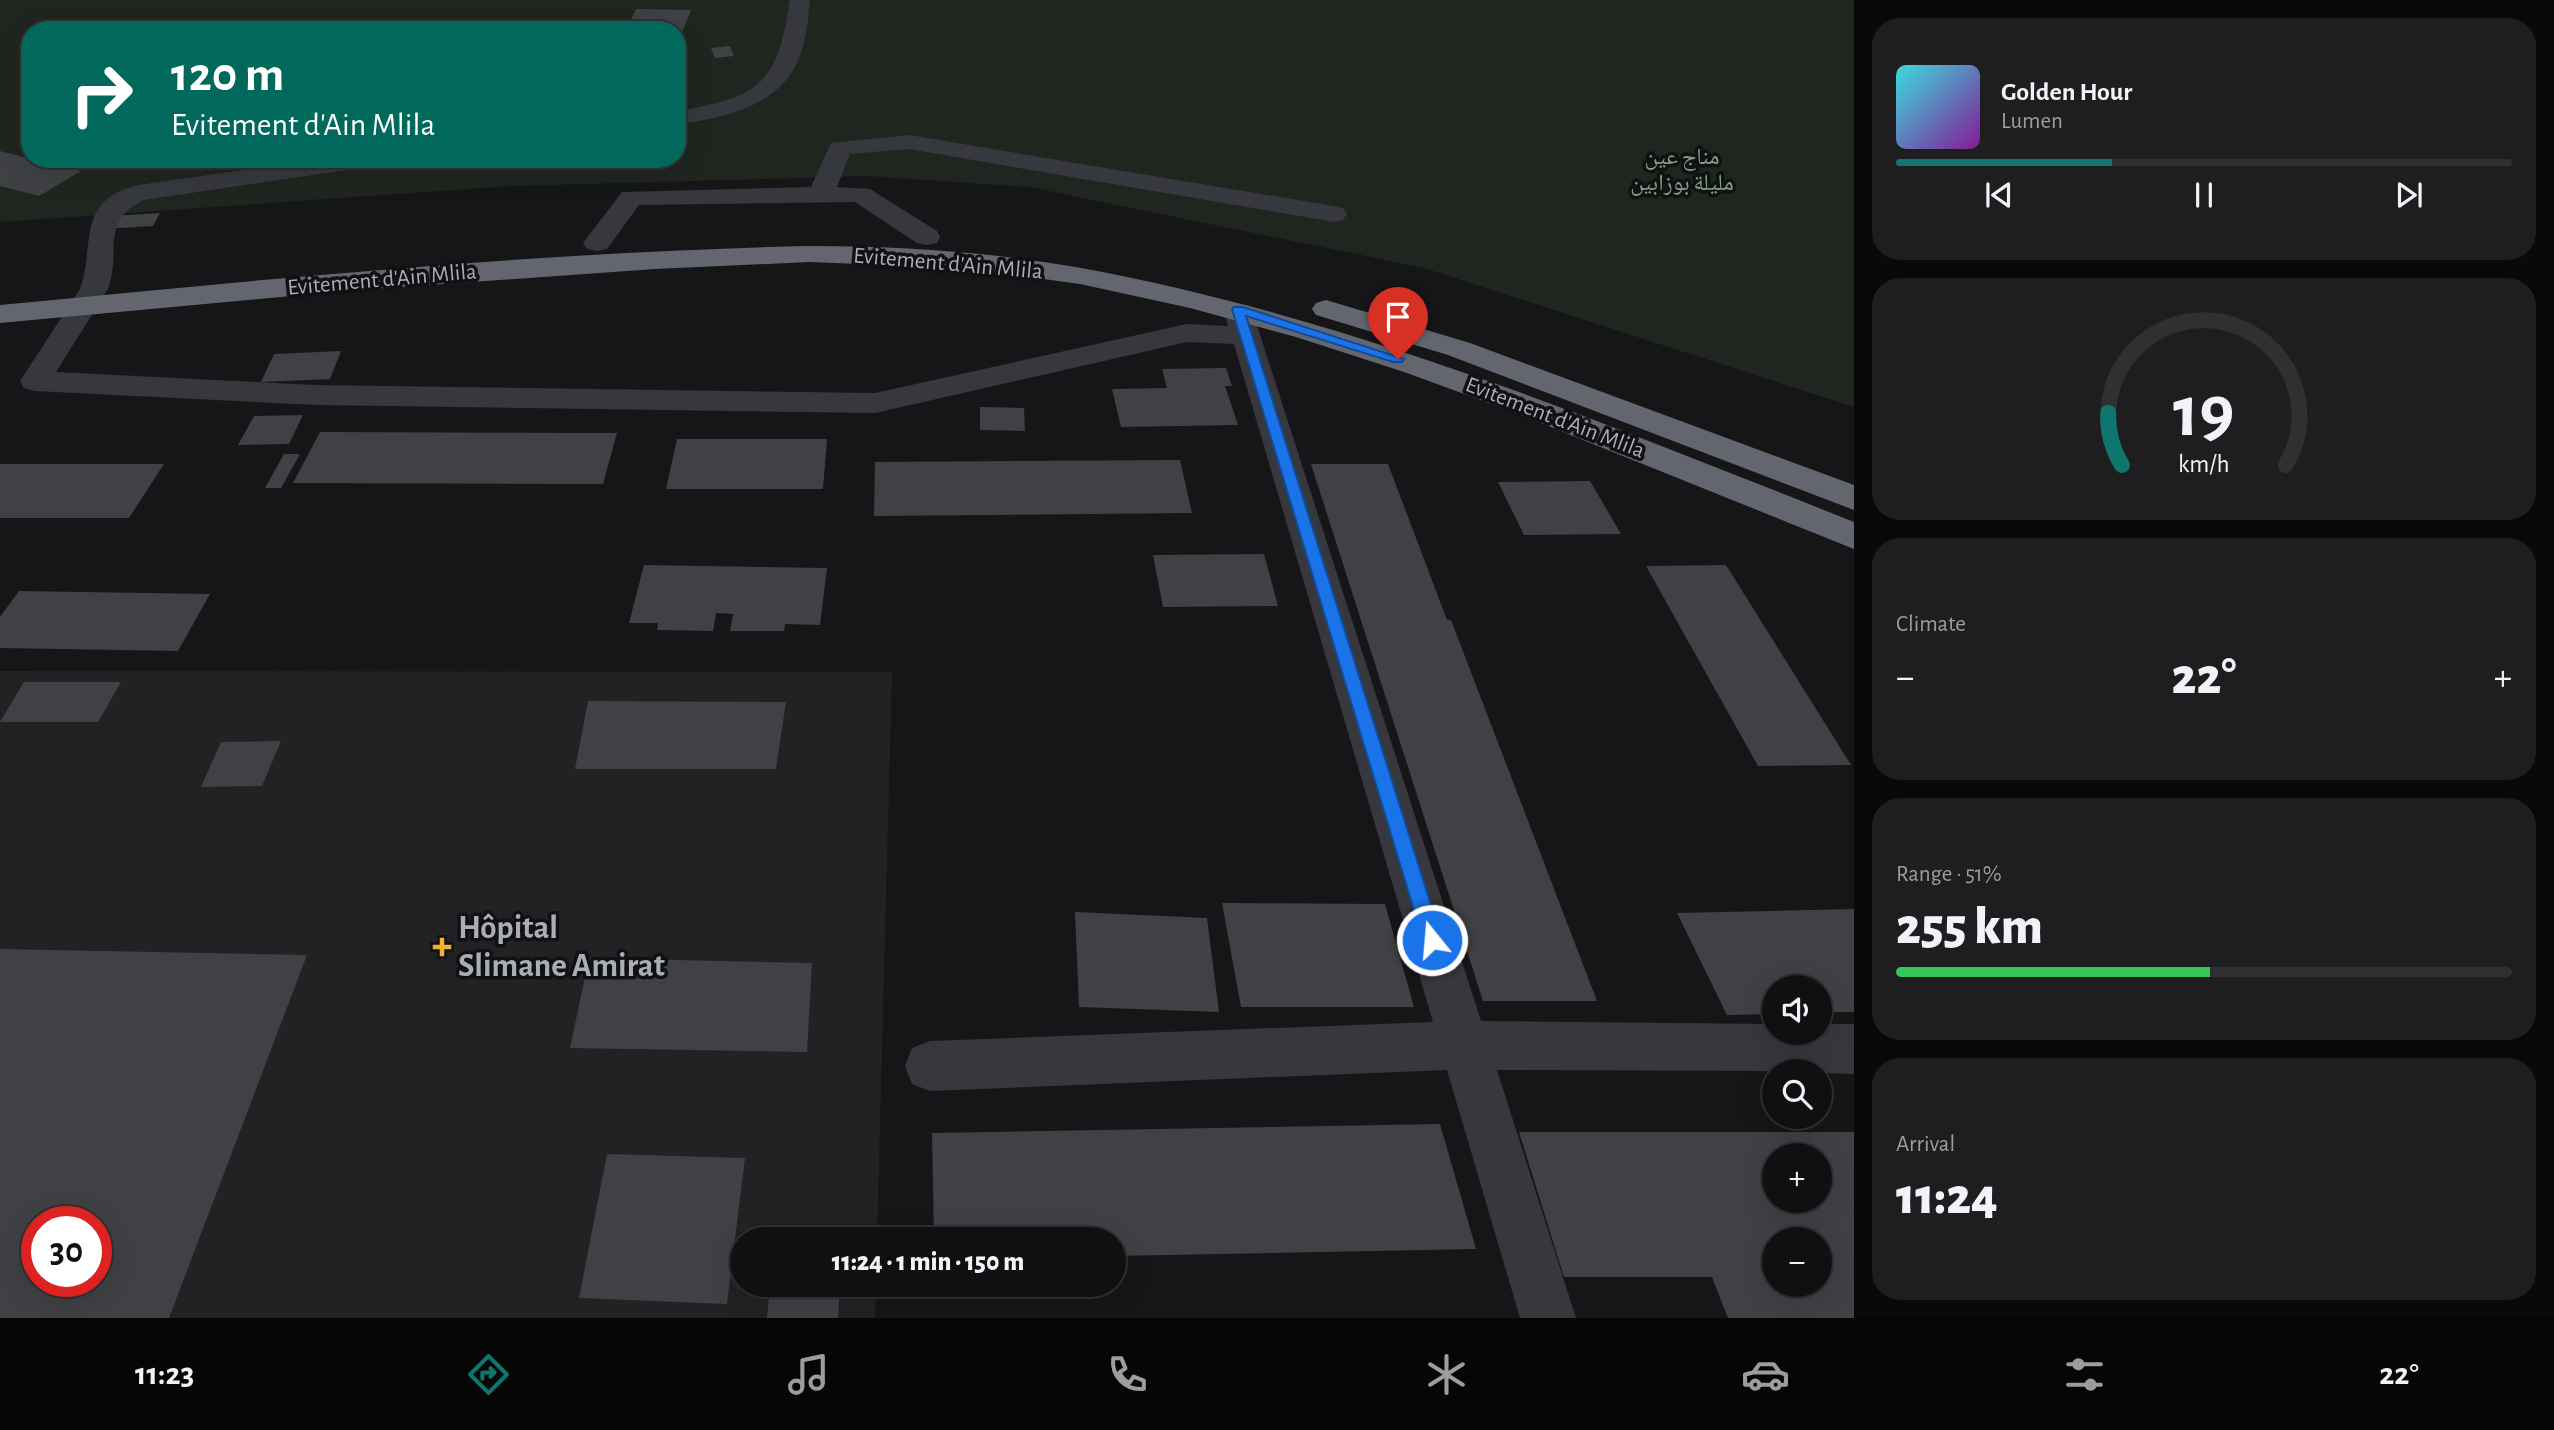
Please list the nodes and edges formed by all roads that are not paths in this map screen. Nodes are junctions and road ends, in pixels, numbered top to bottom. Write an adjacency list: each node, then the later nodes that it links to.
1 (800, 0): 2 (street)
2 (686, 116)
3 (311, 168): 9 (street)
4 (821, 194): 5 (street); 6 (street); 7 (street)
5 (1334, 214)
6 (926, 237): 7 (highway, Evitement d'Ain Mlila); 12 (highway, Evitement d'Ain Mlila)
7 (597, 243): 9 (highway, Evitement d'Ain Mlila)
8 (0, 293): 9 (highway, Evitement d'Ain Mlila)
9 (90, 295): 10 (highway, Evitement d'Ain Mlila); 11 (highway, Evitement d'Ain Mlila); 11 (street)
10 (0, 314)
11 (1242, 323): 13 (highway, Evitement d'Ain Mlila); 14 (street)
12 (1854, 498)
13 (1854, 536)
14 (1465, 1045): 15 (street); 16 (street); 17 (street)
15 (1854, 1049)
16 (930, 1066)
17 (1548, 1318)

